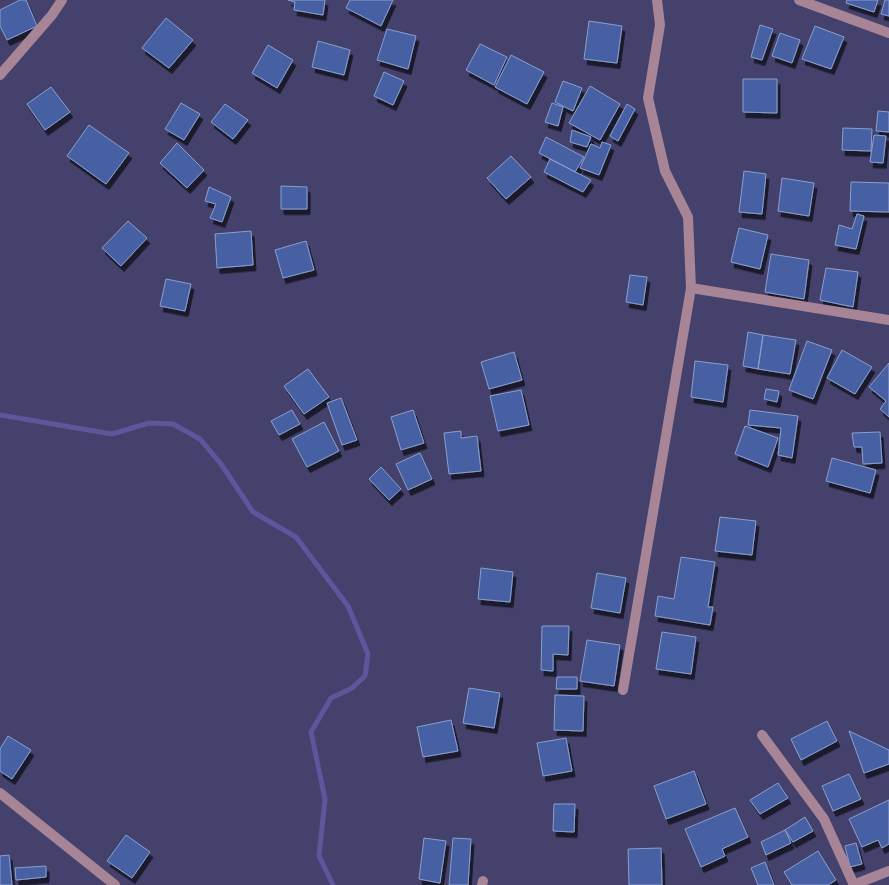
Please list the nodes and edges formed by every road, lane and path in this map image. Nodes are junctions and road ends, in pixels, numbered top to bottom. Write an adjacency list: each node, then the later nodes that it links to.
1 (62, 0): 5 (street)
2 (657, 0): 6 (street)
3 (799, 0): 4 (street)
4 (889, 33)
5 (0, 75)
6 (691, 288): 7 (street); 8 (street)
7 (889, 320)
8 (623, 690)
9 (762, 735): 13 (street)
10 (0, 793): 12 (street)
11 (889, 871): 13 (street)
12 (115, 885)
13 (854, 885)

